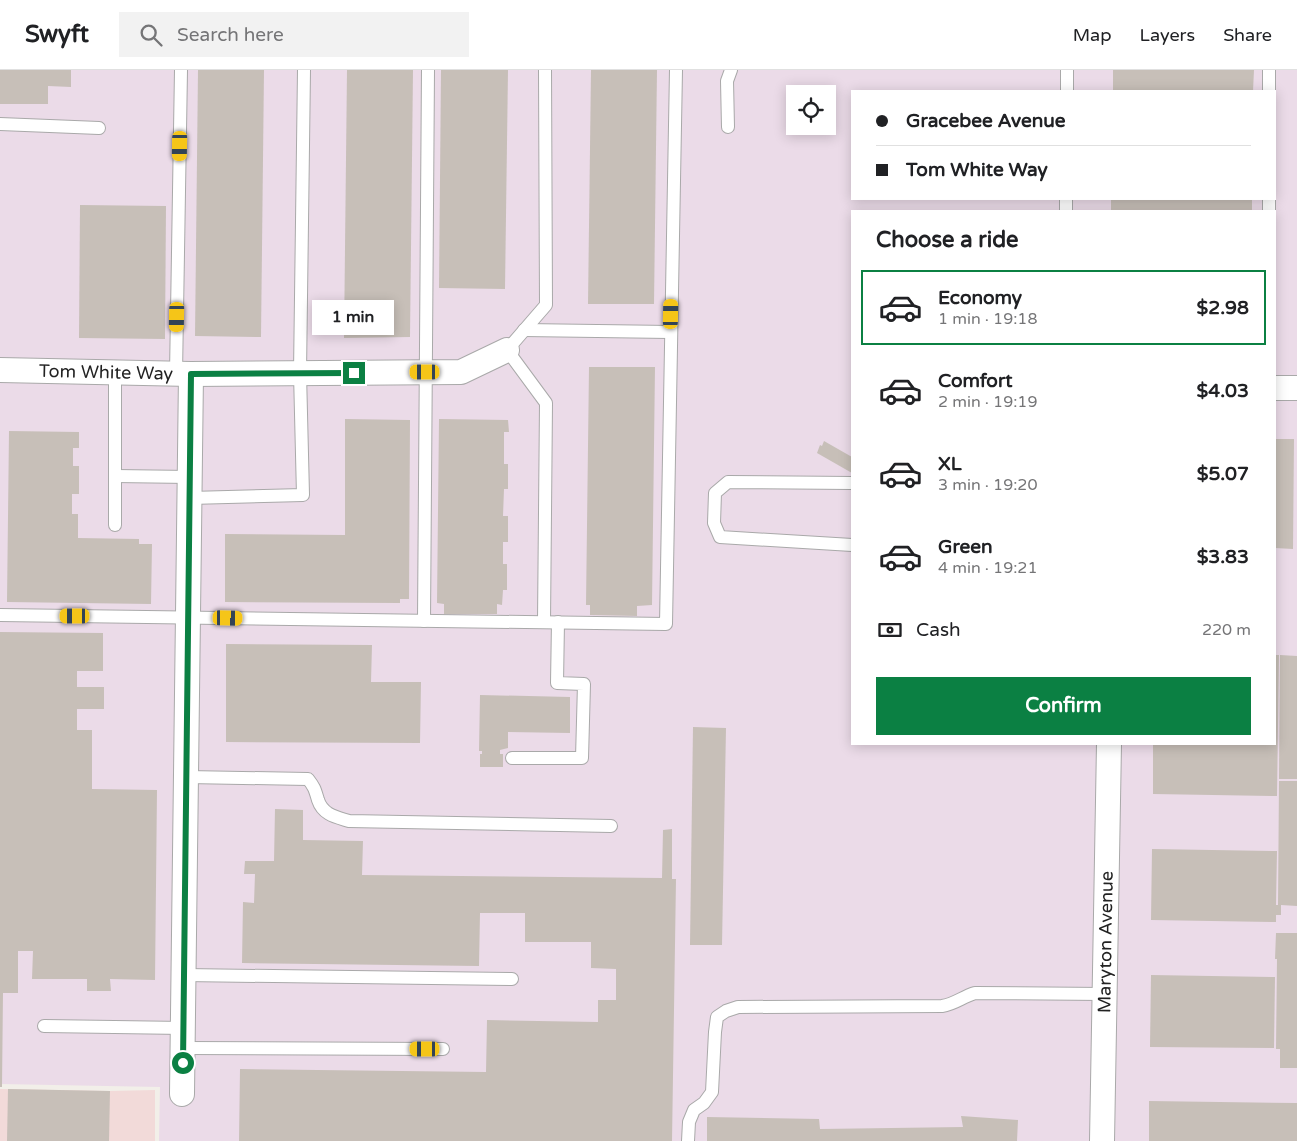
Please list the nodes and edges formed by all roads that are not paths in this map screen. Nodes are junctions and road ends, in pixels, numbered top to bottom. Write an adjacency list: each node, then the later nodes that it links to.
1 (181, 70): 21 (lane)
2 (304, 70): 20 (lane)
3 (428, 70): 19 (lane)
4 (545, 70): 14 (lane)
5 (676, 70): 15 (lane)
6 (730, 70): 12 (lane)
7 (1067, 70): 9 (lane)
8 (1269, 70): 10 (lane)
9 (1067, 90)
10 (1269, 90)
11 (0, 124): 13 (lane)
12 (728, 127)
13 (98, 128)
14 (524, 330): 15 (lane); 16 (lane)
15 (670, 332): 33 (lane)
16 (507, 350): 19 (street, Tom White Way); 32 (lane)
17 (0, 370): 18 (street, Tom White Way)
18 (115, 372): 21 (street, Tom White Way); 24 (lane)
19 (425, 372): 20 (street, Tom White Way); 31 (lane)
20 (300, 373): 21 (street, Tom White Way); 26 (lane)
21 (184, 374): 26 (street)
22 (1276, 388): 23 (street)
23 (1297, 388)
24 (115, 476): 26 (lane); 27 (lane)
25 (851, 483): 28 (lane)
26 (190, 488): 30 (street)
27 (115, 525)
28 (851, 545)
29 (0, 615): 30 (lane)
30 (188, 617): 31 (lane); 36 (street)
31 (424, 620): 32 (lane)
32 (544, 622): 33 (lane)
33 (558, 622): 35 (lane)
34 (1108, 745): 40 (street, Maryton Avenue)
35 (512, 758)
36 (186, 777): 37 (lane); 38 (street)
37 (612, 826)
38 (184, 975): 39 (lane); 42 (street)
39 (512, 978)
40 (1104, 994): 45 (lane); 46 (street, Maryton Avenue)
41 (44, 1026): 42 (lane)
42 (183, 1038): 43 (lane); 44 (street)
43 (443, 1049)
44 (182, 1094)
45 (688, 1141)
46 (1102, 1141)

